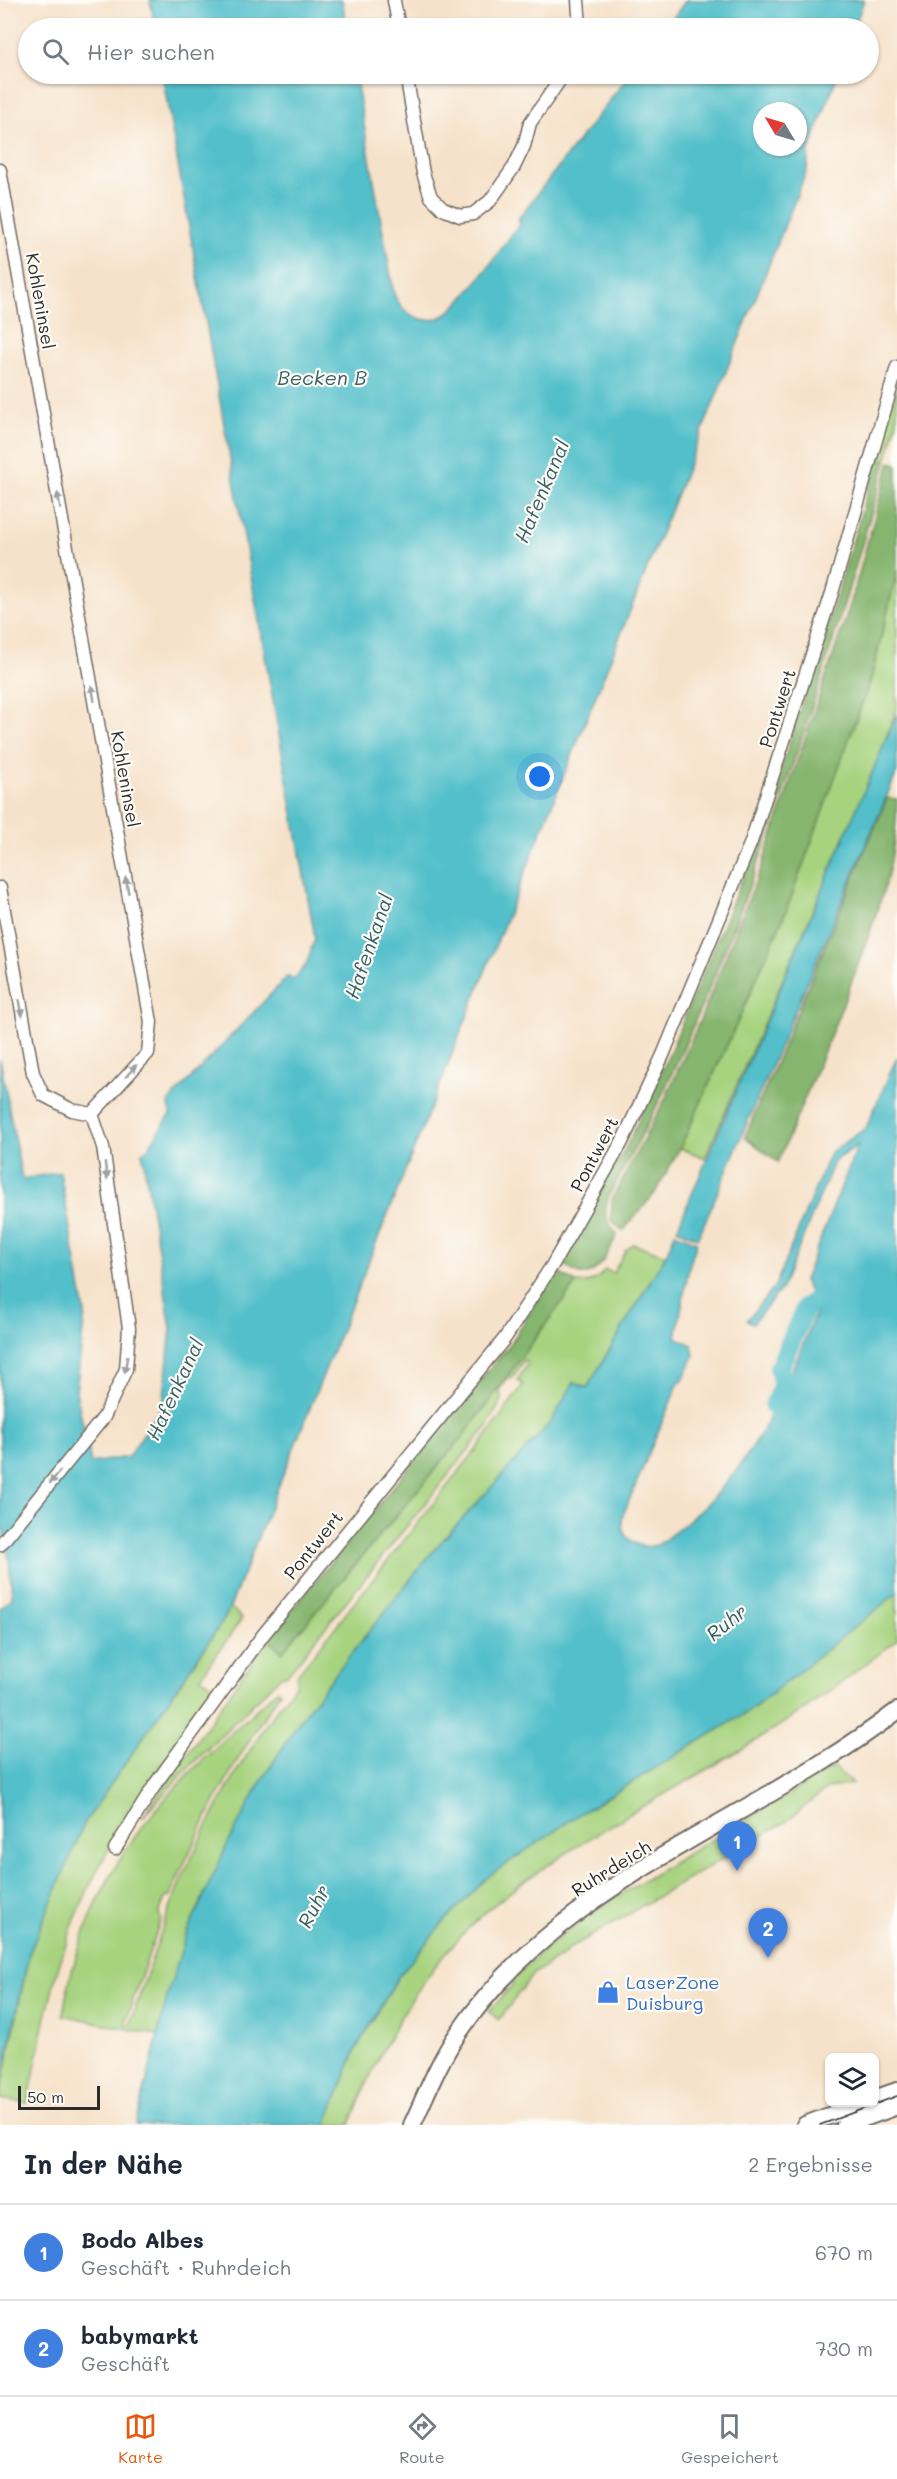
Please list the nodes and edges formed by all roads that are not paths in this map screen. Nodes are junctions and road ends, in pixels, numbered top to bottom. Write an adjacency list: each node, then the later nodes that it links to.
1 (578, 0): 4 (street)
2 (394, 1): 3 (street)
3 (397, 18)
4 (579, 18)
5 (408, 84): 6 (street)
6 (557, 84)
7 (0, 170): 10 (street, Kohleninsel, one-way to 7)
8 (897, 367): 13 (street, Pontwert)
9 (0, 888): 10 (street, one-way to 10)
10 (92, 1114): 11 (street, one-way to 11)
11 (0, 1545)
12 (897, 1711): 18 (main road, Ruhrdeich)
13 (115, 1849)
14 (897, 2091): 15 (main road)
15 (879, 2097)
16 (897, 2106): 20 (main road)
17 (855, 2107): 19 (main road)
18 (412, 2125)
19 (805, 2125)
20 (845, 2125)

